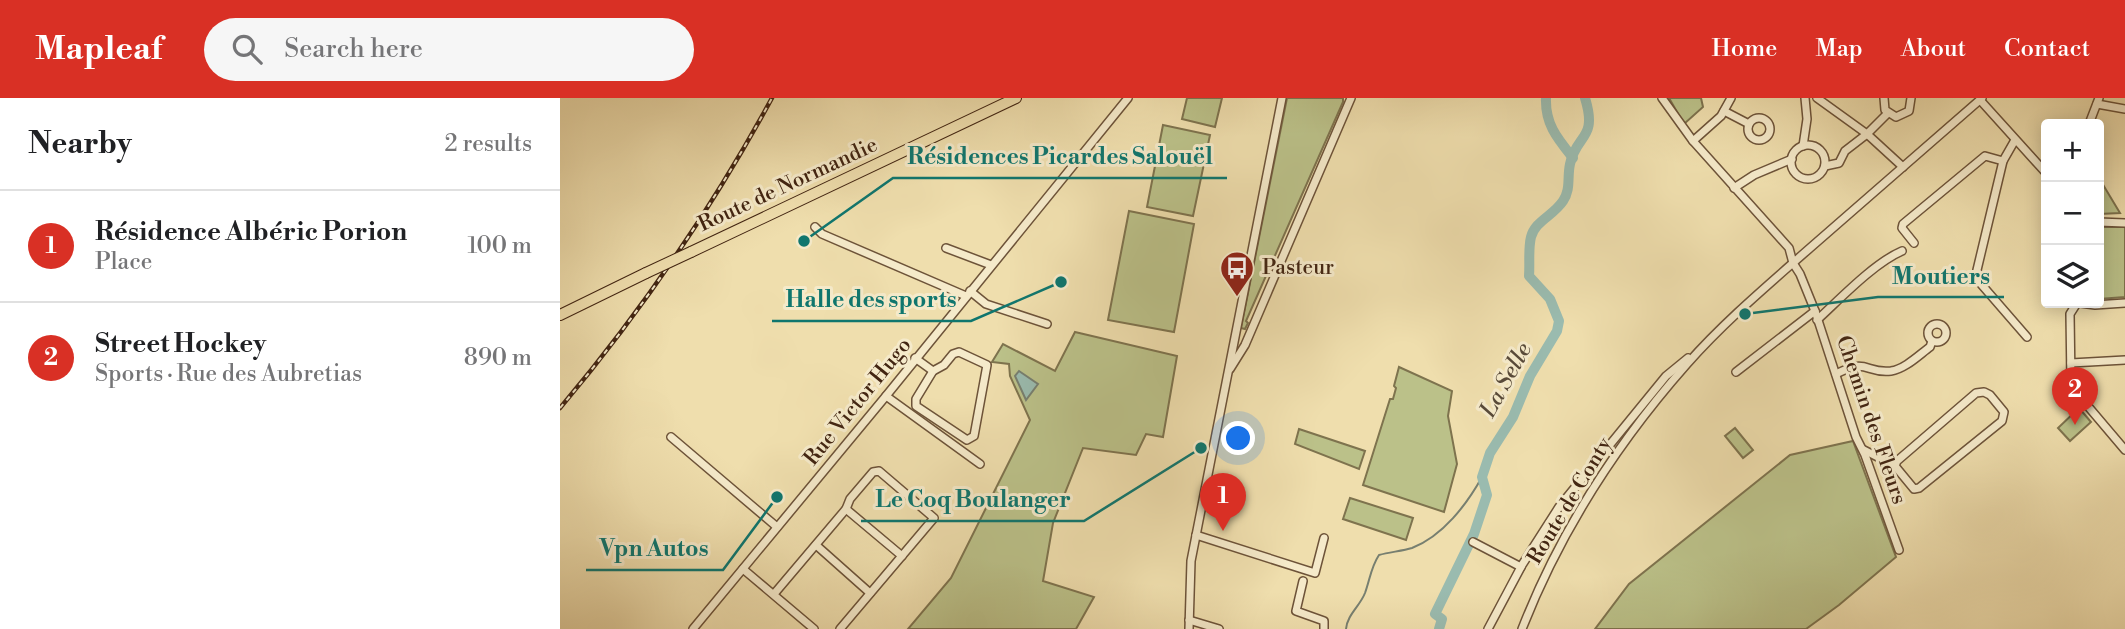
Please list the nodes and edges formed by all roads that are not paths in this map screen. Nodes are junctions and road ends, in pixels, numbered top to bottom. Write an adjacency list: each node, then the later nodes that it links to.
1 (1016, 98): 41 (main road, Route de Normandie, bridge)
2 (1128, 98): 35 (street, Rue Victor Hugo)
3 (1282, 98): 44 (street)
4 (1662, 98): 20 (street, Chemin des Fleurs)
5 (1731, 98): 14 (street)
6 (1805, 98): 21 (street)
7 (1817, 98): 18 (street)
8 (1884, 98): 15 (street)
9 (1911, 98): 15 (street)
10 (1351, 99): 45 (street)
11 (1981, 99): 19 (street); 26 (street)
12 (2098, 101): 13 (street); 16 (street)
13 (2125, 109)
14 (1724, 111): 17 (street); 20 (street)
15 (1888, 113): 18 (street)
16 (2090, 119)
17 (1749, 124)
18 (1867, 134): 24 (street); 26 (street)
19 (2015, 140): 23 (street); 25 (street)
20 (1693, 141): 27 (street, Chemin des Fleurs)
21 (1803, 146): 22 (street); 24 (street)
22 (1792, 159): 24 (street); 27 (street)
23 (2003, 161): 31 (street); 46 (street)
24 (1825, 166)
25 (2041, 166)
26 (1903, 167): 34 (street)
27 (1734, 187): 34 (street, Chemin des Fleurs)
28 (2104, 222): 29 (street)
29 (2125, 223)
30 (815, 227): 36 (street)
31 (1914, 243)
32 (946, 248): 35 (street)
33 (1902, 251): 42 (street)
34 (1793, 263): 40 (street, Chemin des Fleurs); 50 (street)
35 (991, 265): 36 (street, Rue Victor Hugo)
36 (968, 294): 43 (street); 48 (street, Rue Victor Hugo)
37 (2125, 303): 38 (street)
38 (2104, 304)
39 (2074, 308): 51 (street)
40 (1815, 311): 42 (street, Chemin des Fleurs); 54 (street)
41 (560, 315)
42 (1818, 320): 55 (street, Chemin des Fleurs)
43 (1047, 324)
44 (1236, 331): 45 (street); 53 (street)
45 (1248, 335): 53 (street)
46 (2027, 337)
47 (1932, 341): 55 (street)
48 (915, 358): 52 (street); 56 (street, Rue Victor Hugo)
49 (2125, 360): 51 (street)
50 (1684, 363): 70 (street); 82 (street, Route de Conty)
51 (2071, 363): 59 (street)
52 (933, 371): 52 (street)
53 (1228, 372): 64 (street)
54 (1736, 372)
55 (1836, 374): 58 (street, Chemin des Fleurs)
56 (886, 396): 60 (street); 63 (street, Rue Victor Hugo)
57 (671, 437): 63 (street)
58 (1860, 447): 61 (street); 68 (street, Chemin des Fleurs)
59 (2125, 449)
60 (980, 464)
61 (1895, 466): 61 (street)
62 (846, 509): 67 (street); 69 (street); 69 (street)
63 (777, 527): 71 (street, Rue Victor Hugo)
64 (1196, 535): 65 (street); 75 (street)
65 (1324, 538)
66 (1473, 542): 70 (street)
67 (816, 545): 73 (street); 74 (street)
68 (1899, 551)
69 (902, 556): 73 (street)
70 (1521, 568): 81 (street)
71 (743, 569): 74 (street); 77 (street, Rue Victor Hugo)
72 (1303, 581): 80 (street)
73 (870, 593): 78 (street)
74 (774, 594): 76 (street)
75 (1189, 625): 79 (street)
76 (810, 628)
77 (693, 629)
78 (840, 629)
79 (1219, 629)
80 (1324, 629)
81 (1488, 629)
82 (1522, 629)

